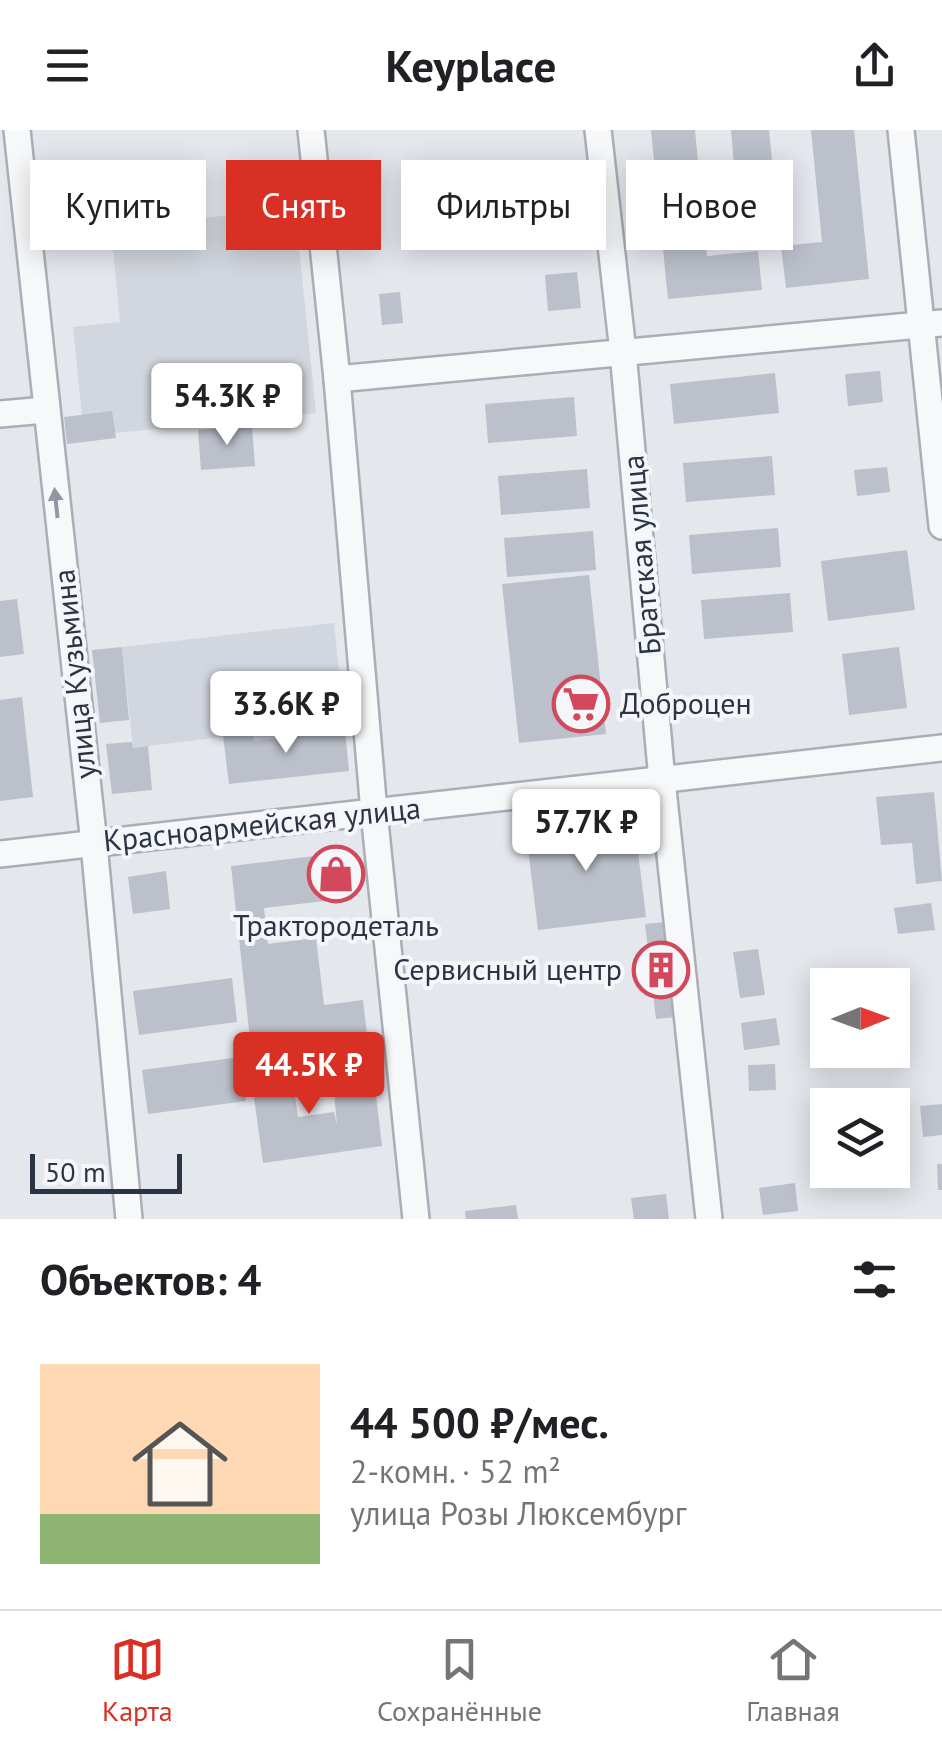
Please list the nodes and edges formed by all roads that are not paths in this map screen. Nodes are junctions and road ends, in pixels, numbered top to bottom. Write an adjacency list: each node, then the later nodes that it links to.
1 (17, 130): 8 (street, улица Кузьмина)
2 (311, 130): 7 (street)
3 (598, 130): 6 (street, Братская улица)
4 (900, 130): 5 (street)
5 (932, 324): 6 (street); 10 (street)
6 (624, 352): 7 (street); 12 (street, Братская улица)
7 (337, 379): 13 (street)
8 (46, 410): 9 (street); 14 (street, улица Кузьмина, one-way to 8)
9 (0, 414)
10 (942, 526)
11 (942, 748): 12 (street, Красноармейская улица)
12 (662, 780): 13 (street, Красноармейская улица); 18 (street, Братская улица)
13 (374, 812): 14 (street, Красноармейская улица); 17 (street)
14 (94, 844): 15 (street, Красноармейская улица); 16 (street, улица Кузьмина)
15 (0, 854)
16 (129, 1219)
17 (416, 1219)
18 (709, 1219)

